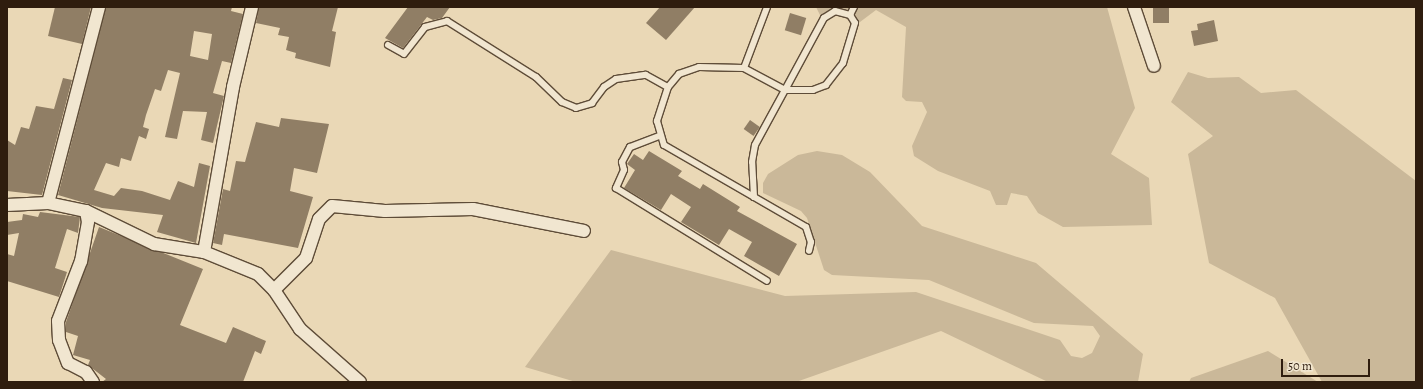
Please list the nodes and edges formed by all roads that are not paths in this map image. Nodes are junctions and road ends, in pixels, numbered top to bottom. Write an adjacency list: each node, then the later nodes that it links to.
1 (98, 7): 14 (street)
2 (252, 7): 19 (street)
3 (767, 7): 9 (lane)
4 (854, 7): 6 (lane)
5 (1134, 7): 8 (street)
6 (850, 15): 11 (lane); 11 (lane)
7 (388, 45): 10 (lane)
8 (1154, 66)
9 (744, 68): 10 (lane); 11 (lane)
10 (668, 86): 12 (lane)
11 (785, 90): 13 (lane)
12 (659, 136): 13 (lane); 20 (lane)
13 (754, 197): 18 (lane)
14 (48, 203): 15 (street); 16 (street)
15 (7, 205)
16 (86, 211): 19 (street); 22 (street)
17 (584, 231): 21 (street)
18 (809, 251)
19 (204, 252): 21 (street)
20 (767, 281)
21 (274, 290): 23 (street)
22 (91, 381)
23 (360, 382)

